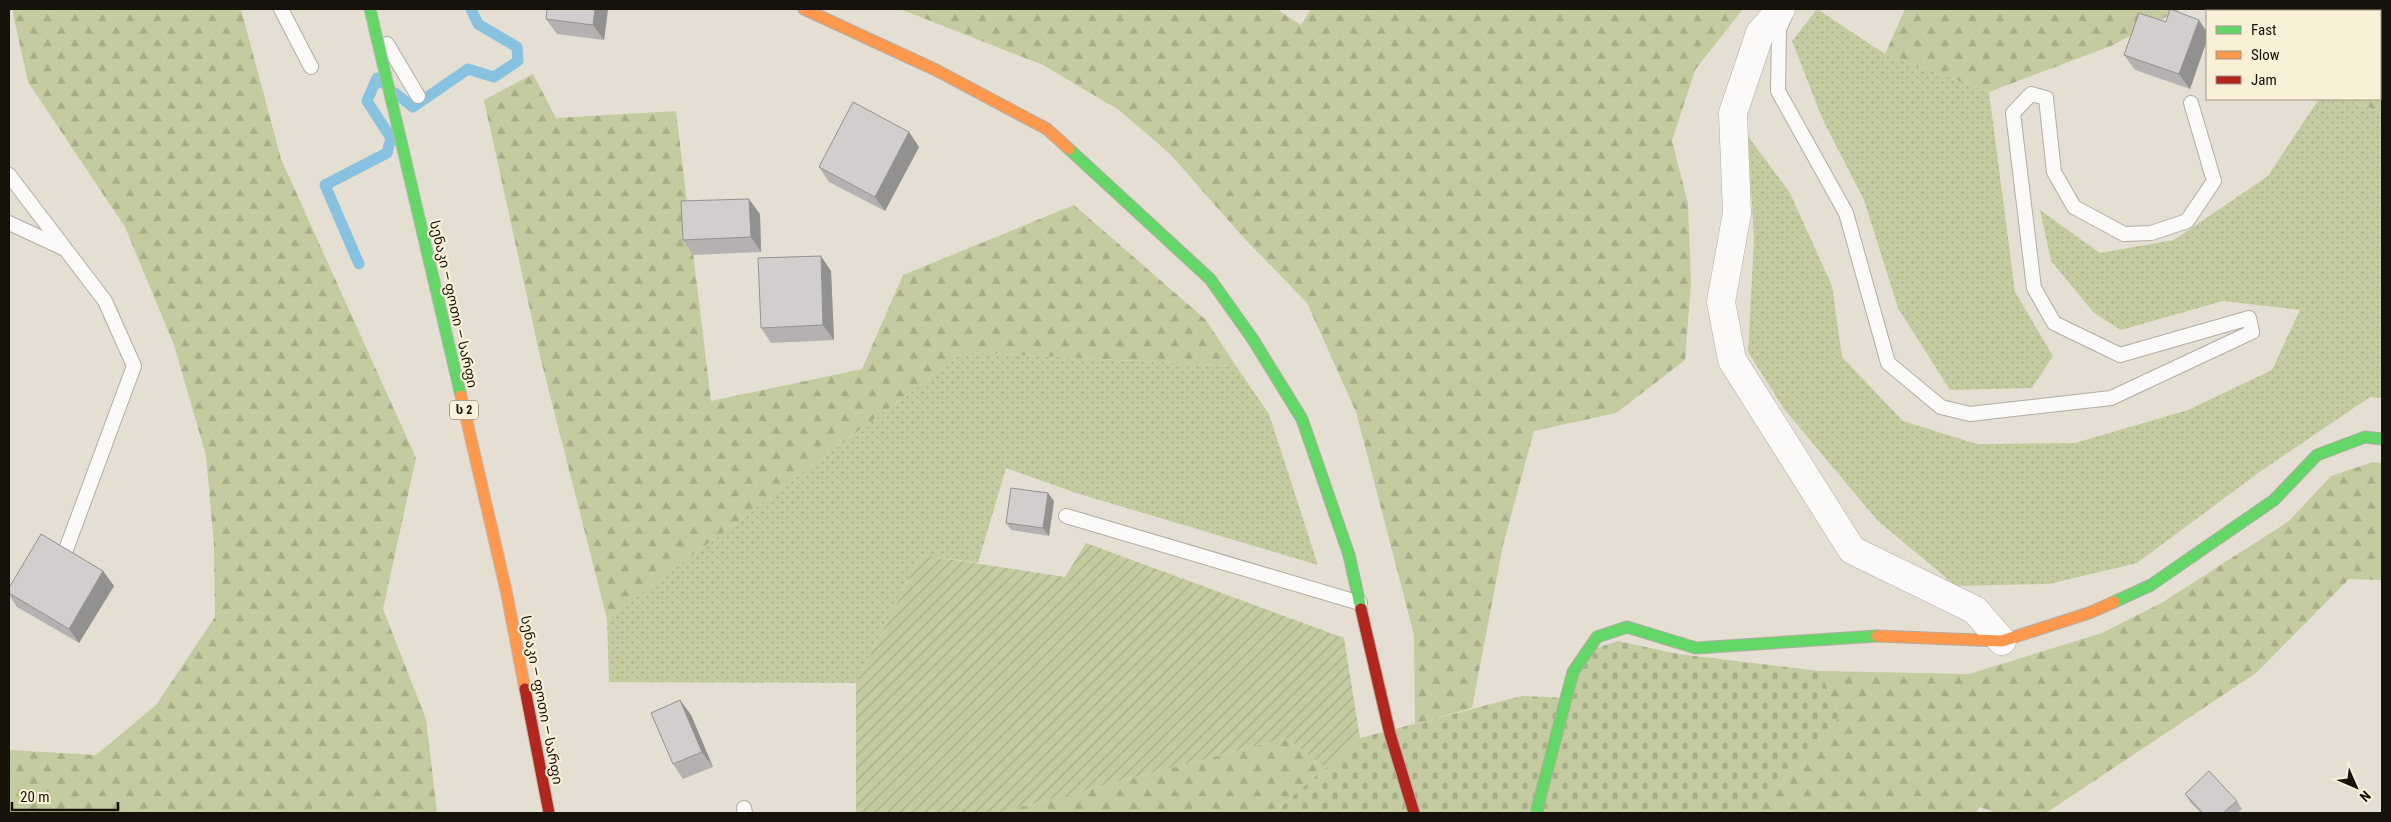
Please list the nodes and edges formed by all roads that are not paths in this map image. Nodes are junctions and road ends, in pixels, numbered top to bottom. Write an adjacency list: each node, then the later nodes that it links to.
1 (281, 9): 7 (lane)
2 (366, 9): 8 (lane)
3 (370, 9): 18 (main road, სენაკი — ფოთი — სარფი / ს 2, bridge)
4 (804, 9): 16 (main road)
5 (1781, 9): 17 (street)
6 (1788, 9): 9 (lane)
7 (310, 66)
8 (418, 96)
9 (2191, 104)
10 (9, 175): 12 (lane)
11 (9, 223): 12 (lane)
12 (64, 248): 15 (lane)
13 (2382, 439): 17 (main road)
14 (1066, 516): 16 (lane)
15 (64, 555)
16 (1360, 602): 19 (main road)
17 (2002, 641): 20 (main road)
18 (549, 813)
19 (1414, 813)
20 (1538, 813)

